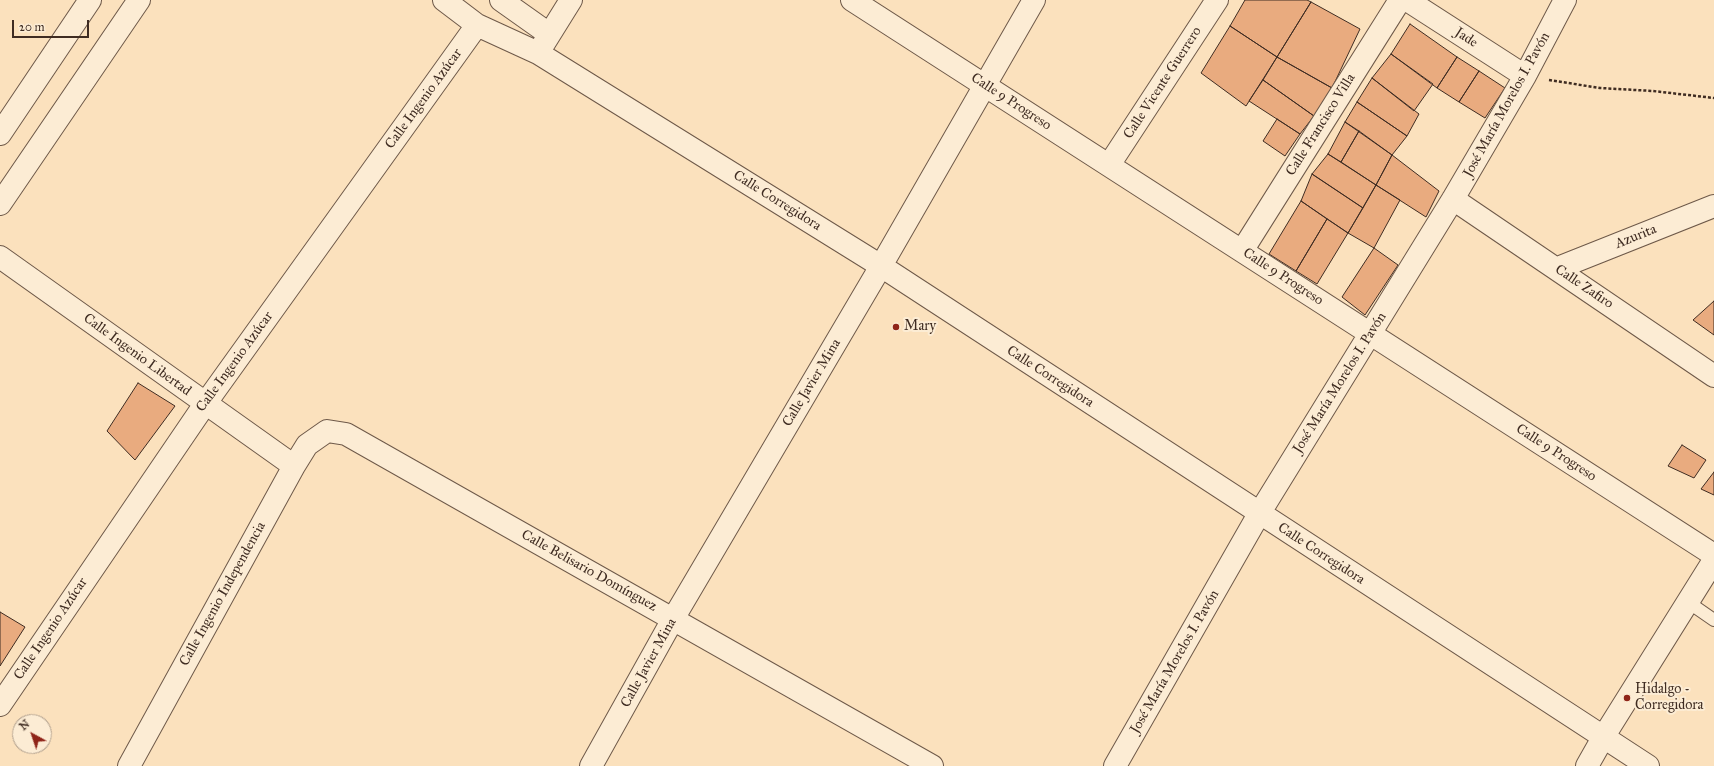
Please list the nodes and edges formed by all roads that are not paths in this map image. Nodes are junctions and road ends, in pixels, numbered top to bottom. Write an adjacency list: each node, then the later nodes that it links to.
1 (90, 0): 17 (street)
2 (139, 0): 20 (street)
3 (444, 0): 12 (street, Calle Corregidora)
4 (501, 0): 13 (street)
5 (571, 0): 13 (street)
6 (852, 0): 16 (street, Calle 9 Progreso)
7 (1034, 0): 16 (street, Calle Javier Mina)
8 (1216, 0): 18 (street, Calle Vicente Guerrero)
9 (1400, 0): 22 (street, Calle Francisco Villa)
10 (1407, 0): 15 (street, Jade)
11 (1565, 0): 15 (street, José María Morelos I. Pavón)
12 (477, 25): 14 (street, Calle Corregidora); 28 (street, Calle Ingenio Azúcar)
13 (549, 34): 14 (street)
14 (538, 53): 24 (street, Calle Corregidora)
15 (1525, 76): 19 (street, José María Morelos I. Pavón)
16 (984, 85): 18 (street, Calle 9 Progreso); 24 (street, Calle Javier Mina)
17 (0, 134)
18 (1109, 165): 22 (street, Calle 9 Progreso)
19 (1454, 199): 25 (street, Calle Zafiro); 26 (street, José María Morelos I. Pavón)
20 (0, 204)
21 (1714, 206): 25 (street, Azurita)
22 (1242, 251): 26 (street, Calle 9 Progreso)
23 (0, 257): 28 (street, Calle Ingenio Libertad)
24 (881, 266): 31 (street, Calle Corregidora); 35 (street, Calle Javier Mina)
25 (1558, 268): 27 (street, Calle Zafiro)
26 (1372, 334): 31 (street, José María Morelos I. Pavón); 32 (street, Calle 9 Progreso)
27 (1714, 376)
28 (205, 404): 30 (street, Calle Ingenio Libertad); 37 (street, Calle Ingenio Azúcar)
29 (327, 431): 30 (street, Calle Ingenio Independencia); 35 (street, Calle Belisario Domínguez)
30 (294, 466): 39 (street, Calle Ingenio Independencia)
31 (1259, 514): 38 (street, Calle Corregidora); 42 (street, José María Morelos I. Pavón)
32 (1714, 555)
33 (1714, 560): 34 (street)
34 (1688, 602): 36 (lane); 38 (street)
35 (673, 619): 40 (street, Calle Javier Mina); 41 (street, Calle Belisario Domínguez)
36 (1714, 620)
37 (0, 705)
38 (1604, 736): 43 (street); 44 (street, Calle Corregidora)
39 (128, 766)
40 (591, 766)
41 (932, 766)
42 (1115, 766)
43 (1588, 766)
44 (1648, 766)

